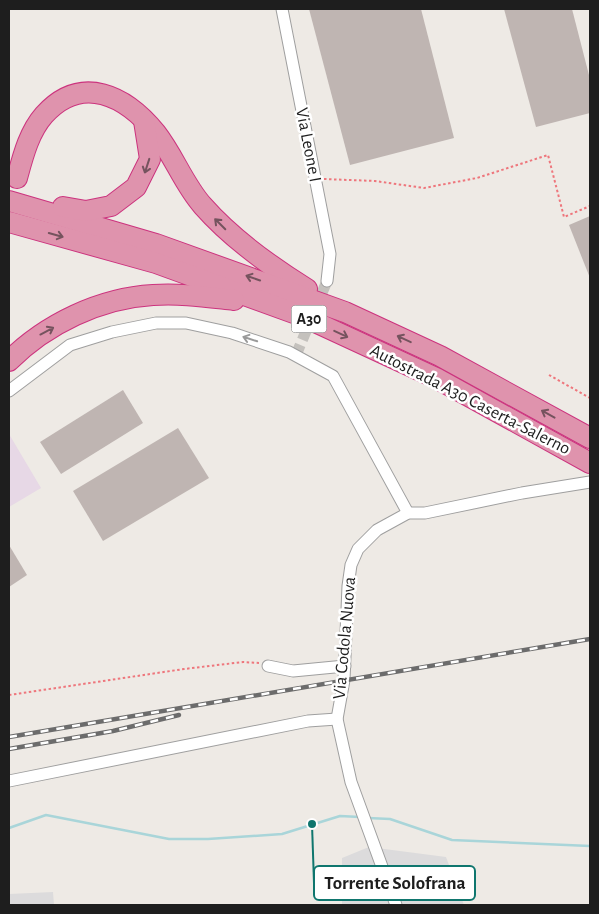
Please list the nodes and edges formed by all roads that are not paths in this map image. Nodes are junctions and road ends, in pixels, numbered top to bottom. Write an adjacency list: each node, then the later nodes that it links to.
1 (282, 9): 6 (street, Via Leone I)
2 (144, 119): 3 (highway); 4 (highway, one-way to 4); 7 (highway, one-way to 2)
3 (17, 178)
4 (9, 199): 7 (highway, Autostrada A30 Caserta-Salerno / A30, one-way to 4)
5 (9, 222): 8 (highway, Autostrada A30 Caserta-Salerno / A30, one-way to 8)
6 (327, 280)
7 (345, 312): 11 (highway, Autostrada A30 Caserta-Salerno / A30, one-way to 7)
8 (302, 316): 9 (highway, one-way to 8); 12 (highway, Autostrada A30 Caserta-Salerno / A30, one-way to 12)
9 (9, 361)
10 (9, 391): 14 (street, one-way to 10)
11 (590, 438)
12 (590, 464)
13 (590, 482): 14 (street, Via Codola Nuova)
14 (408, 514): 16 (street, Via Codola Nuova)
15 (268, 666): 16 (street)
16 (345, 666): 17 (street, Via Codola Nuova)
17 (337, 719): 18 (street); 19 (street, Via Codola Nuova)
18 (9, 781)
19 (396, 905)

